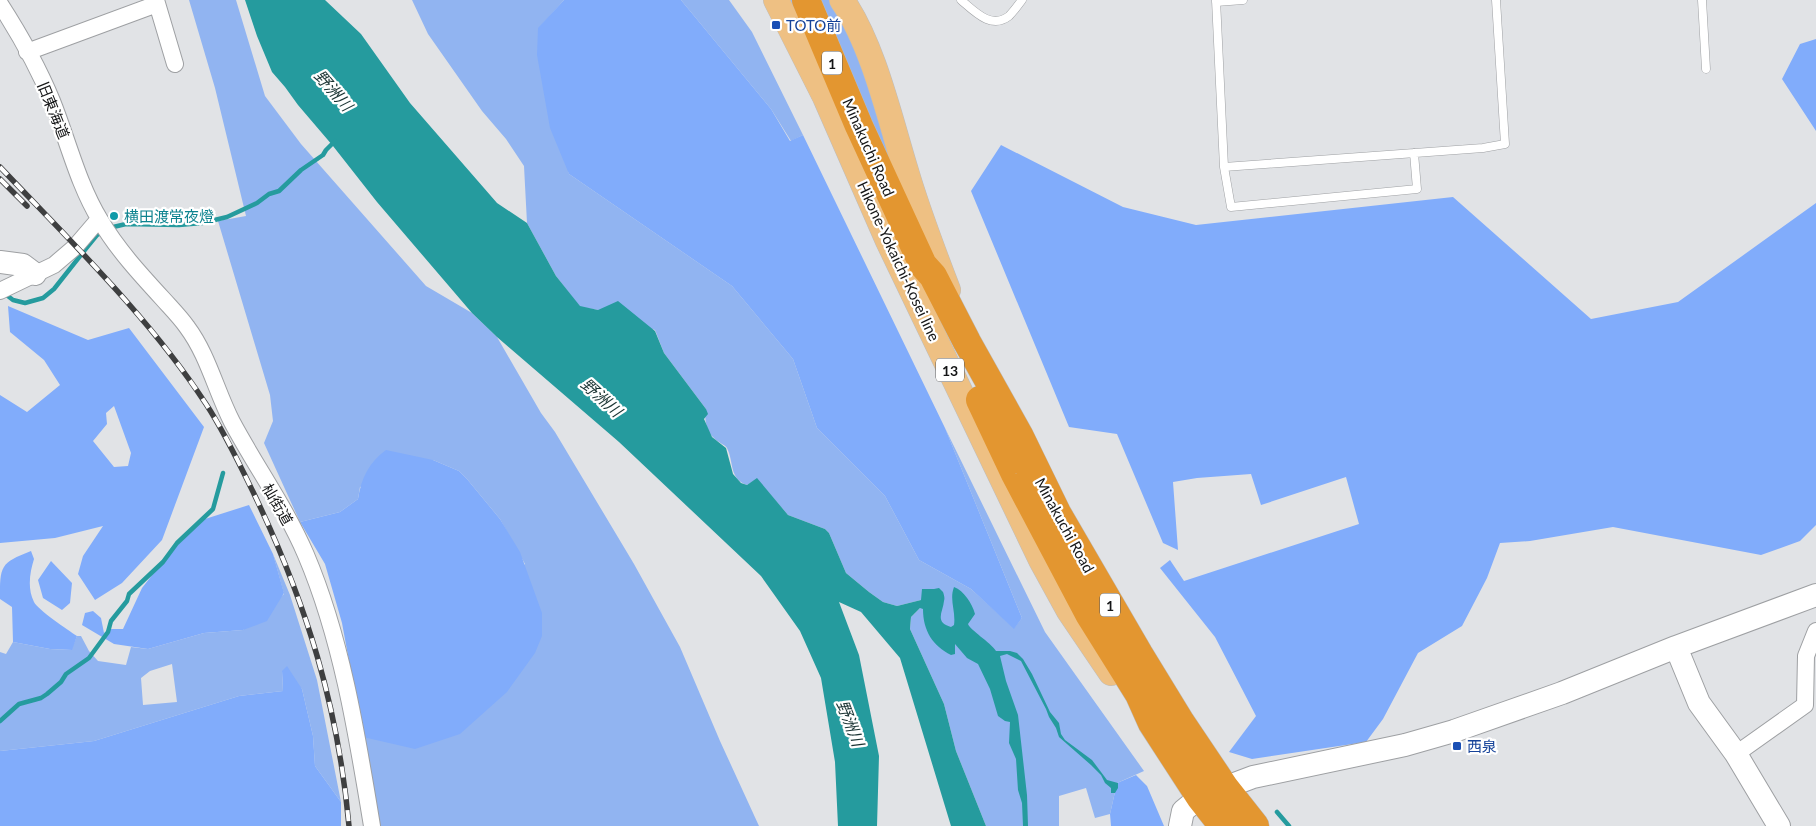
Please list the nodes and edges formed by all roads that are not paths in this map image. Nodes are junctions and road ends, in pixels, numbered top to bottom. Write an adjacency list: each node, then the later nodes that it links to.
1 (776, 0): 26 (main road, Hikone-Yokaichi-Kosei line / 13)
2 (806, 0): 19 (highway, Minakuchi Road / 1)
3 (842, 0): 22 (main road, Hikone-Yokaichi-Kosei line / 13)
4 (961, 0): 5 (lane)
5 (1022, 0)
6 (1243, 0): 9 (lane)
7 (1496, 0): 15 (lane)
8 (1702, 0): 14 (lane)
9 (1216, 1): 16 (lane)
10 (156, 2): 12 (street); 13 (street)
11 (0, 4): 12 (street, 旧東海道)
12 (27, 52): 17 (street, 旧東海道)
13 (175, 64)
14 (1706, 69)
15 (1414, 153): 16 (lane); 16 (lane)
16 (1224, 167)
17 (104, 226): 20 (street); 29 (street, 杣街道)
18 (0, 262): 20 (street)
19 (923, 265): 22 (highway, Minakuchi Road / 1); 26 (highway, Minakuchi Road / 1)
20 (35, 274): 21 (street)
21 (3, 289)
22 (984, 373): 28 (highway, Minakuchi Road / 1)
23 (1816, 595): 25 (street)
24 (1816, 631): 27 (street)
25 (1676, 647): 27 (street); 28 (street)
26 (1152, 723): 28 (highway, Minakuchi Road / 1)
27 (1736, 754): 33 (street)
28 (1212, 793): 30 (street); 31 (highway, Minakuchi Road / 1); 32 (highway, Minakuchi Road / 1)
29 (372, 826)
30 (1180, 826)
31 (1223, 826)
32 (1255, 826)
33 (1779, 826)

